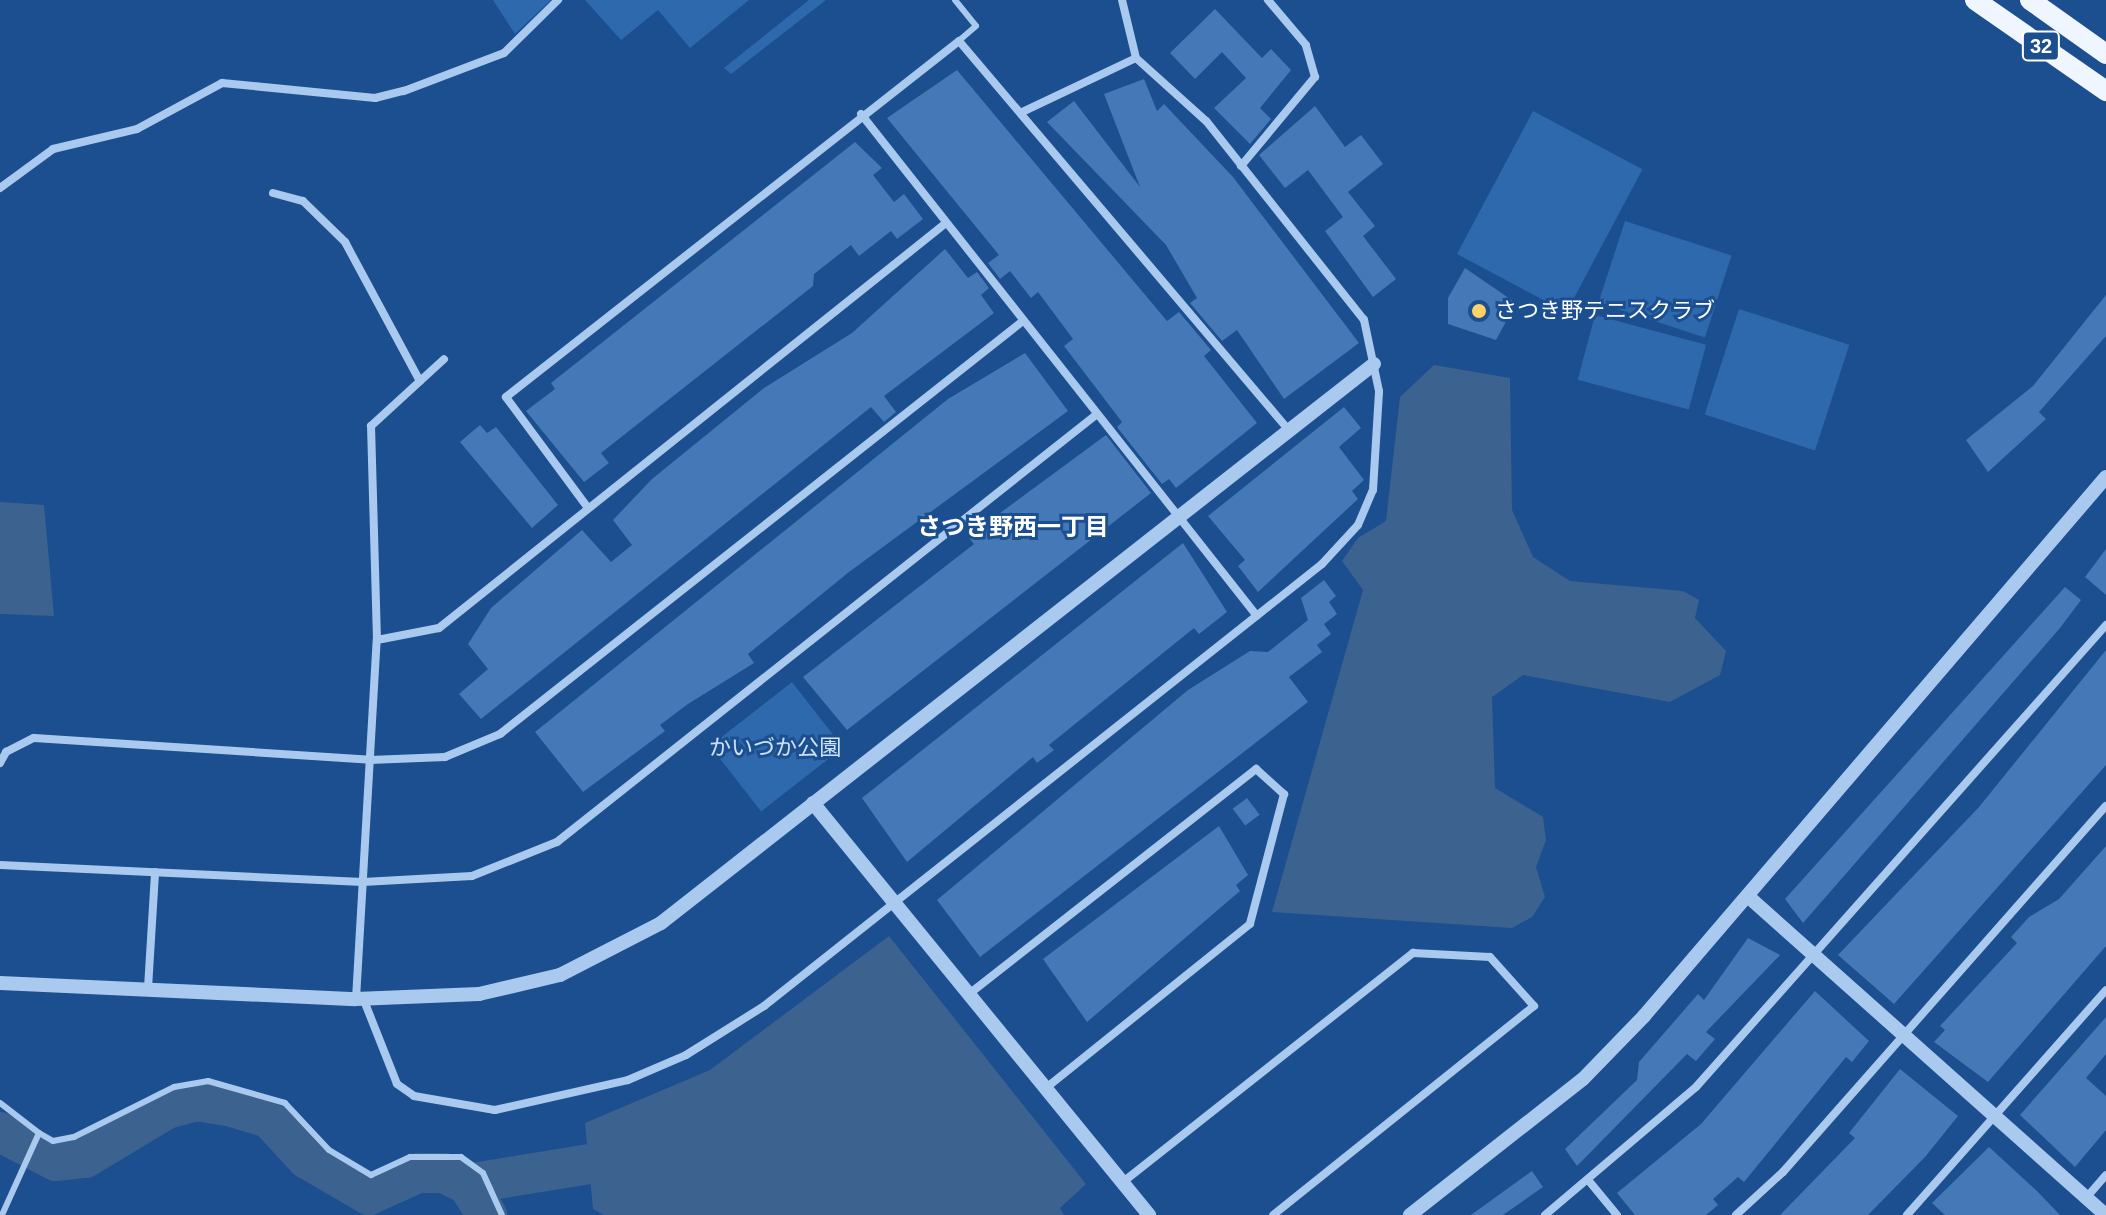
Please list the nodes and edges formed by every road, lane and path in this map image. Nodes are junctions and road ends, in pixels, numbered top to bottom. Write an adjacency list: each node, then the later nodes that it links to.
1 (558, 0): 14 (street)
2 (955, 0): 7 (lane)
3 (1122, 0): 9 (street)
4 (1268, 0): 13 (street)
5 (1975, 0): 10 (main road, 32)
6 (2030, 0): 8 (main road, 32)
7 (959, 41): 11 (street); 12 (street)
8 (2106, 54)
9 (1136, 58): 11 (street); 13 (street)
10 (2106, 91)
11 (1020, 113): 22 (street)
12 (861, 114): 16 (street); 24 (street)
13 (1241, 166): 19 (street)
14 (0, 188)
15 (273, 193): 20 (street)
16 (946, 223): 17 (street); 24 (street)
17 (1023, 321): 21 (street); 29 (street)
18 (444, 359): 20 (street)
19 (1374, 364): 22 (street); 26 (street)
20 (420, 381): 28 (street)
21 (1097, 414): 25 (street); 35 (street)
22 (1287, 428): 25 (street)
23 (2106, 477): 36 (street)
24 (588, 508): 28 (street)
25 (1177, 516): 26 (street); 31 (street)
26 (1257, 616): 37 (street)
27 (2106, 625): 38 (street)
28 (377, 640): 29 (street)
29 (370, 760): 30 (street); 35 (street)
30 (0, 763)
31 (813, 803): 37 (street); 43 (street)
32 (2106, 806): 44 (street)
33 (0, 865): 34 (street)
34 (155, 872): 35 (street); 40 (street)
35 (363, 882): 43 (street)
36 (1751, 899): 38 (street); 57 (street)
37 (894, 903): 42 (street); 43 (street)
38 (1815, 955): 44 (street); 50 (street)
39 (0, 983): 40 (street)
40 (148, 988): 43 (street)
41 (2106, 990): 47 (street)
42 (969, 994): 45 (street); 45 (street)
43 (359, 998)
44 (1903, 1036): 47 (street); 60 (street)
45 (1046, 1088): 51 (street)
46 (0, 1103): 48 (lane)
47 (1994, 1116): 52 (street); 61 (street)
48 (38, 1136): 53 (lane); 54 (lane)
49 (2106, 1175): 52 (street)
50 (1589, 1181): 58 (street); 59 (street)
51 (1123, 1182): 55 (street); 56 (street)
52 (2086, 1198): 62 (street)
53 (2, 1215)
54 (502, 1215)
55 (1149, 1215)
56 (1273, 1215)
57 (1410, 1215)
58 (1545, 1215)
59 (1617, 1215)
60 (1736, 1215)
61 (1908, 1215)
62 (2106, 1215)

